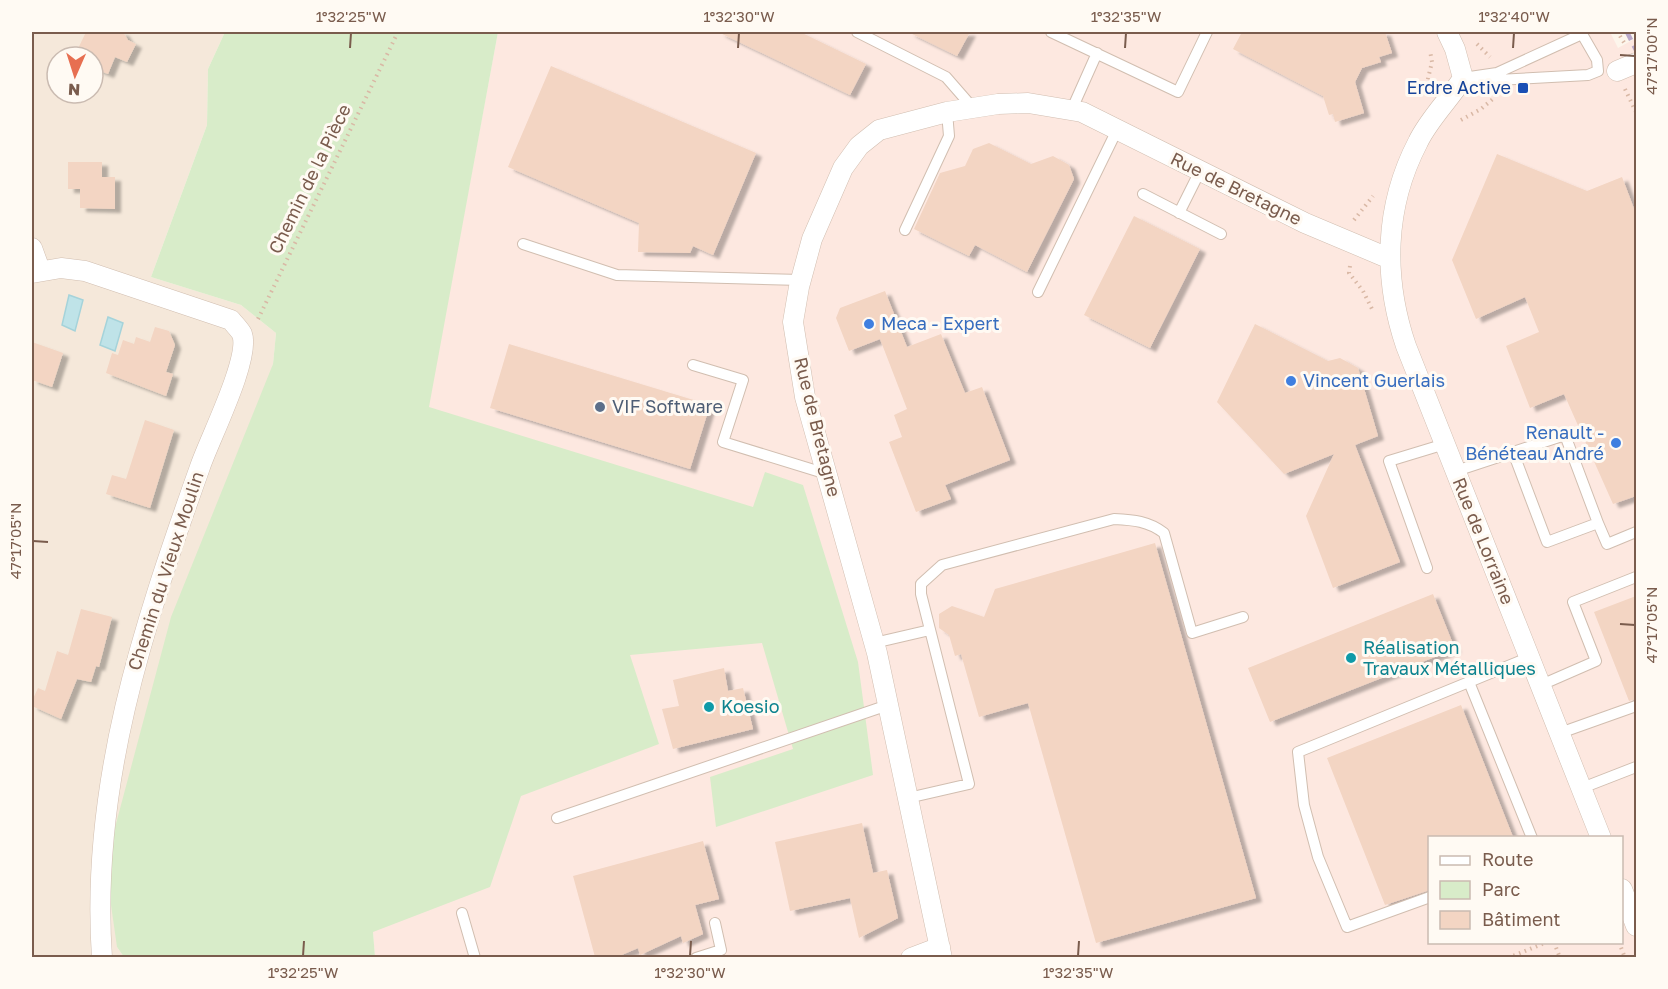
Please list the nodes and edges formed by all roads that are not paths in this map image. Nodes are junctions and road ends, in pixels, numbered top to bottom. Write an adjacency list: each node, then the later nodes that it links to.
1 (857, 32): 8 (lane)
2 (1051, 32): 5 (lane)
3 (1207, 32): 5 (lane)
4 (1448, 33): 7 (street)
5 (1097, 53): 9 (lane)
6 (1622, 67): 7 (lane); 7 (lane)
7 (1462, 78): 19 (street, Rue de Lorraine)
8 (973, 108): 9 (street, Rue de Bretagne); 10 (street, Rue de Bretagne)
9 (1072, 109): 11 (street, Rue de Bretagne)
10 (948, 111): 15 (lane); 21 (street, Rue de Bretagne)
11 (1117, 130): 12 (street, Rue de Bretagne); 22 (lane)
12 (1200, 171): 14 (lane); 19 (street, Rue de Bretagne)
13 (1143, 194): 14 (lane)
14 (1179, 213): 16 (lane)
15 (905, 230)
16 (1221, 234)
17 (523, 244): 21 (lane)
18 (32, 248): 20 (street)
19 (1388, 258): 24 (street, Rue de Lorraine)
20 (36, 272): 53 (street, Chemin du Vieux Moulin)
21 (801, 280): 27 (street, Rue de Bretagne)
22 (1038, 292)
23 (693, 365): 27 (lane)
24 (1445, 444): 26 (street, Rue de Lorraine); 30 (lane)
25 (1513, 452): 26 (lane); 28 (lane); 28 (lane)
26 (1456, 471): 35 (street, Rue de Lorraine)
27 (827, 474): 34 (street, Rue de Bretagne)
28 (1599, 523): 29 (lane)
29 (1636, 532)
30 (1427, 568)
31 (1636, 577): 37 (lane)
32 (1244, 617): 33 (lane)
33 (930, 630): 34 (lane); 43 (lane)
34 (874, 643): 38 (street, Rue de Bretagne)
35 (1530, 657): 36 (lane); 37 (street, Rue de Lorraine)
36 (1468, 682): 45 (lane); 48 (lane)
37 (1541, 685): 40 (street, Rue de Lorraine)
38 (888, 705): 43 (street, Rue de Bretagne); 44 (lane)
39 (1636, 706): 40 (lane)
40 (1560, 733): 42 (street, Rue de Lorraine)
41 (1635, 771): 42 (lane)
42 (1582, 788): 46 (street, Rue de Lorraine)
43 (908, 798): 52 (street, Rue de Bretagne)
44 (557, 818)
45 (1532, 836)
46 (1599, 836)
47 (1623, 897): 51 (street)
48 (1428, 898)
49 (462, 913): 54 (lane)
50 (715, 923): 55 (lane)
51 (1636, 926)
52 (941, 952): 56 (street)
53 (102, 957)
54 (475, 957)
55 (696, 957)
56 (911, 957)

